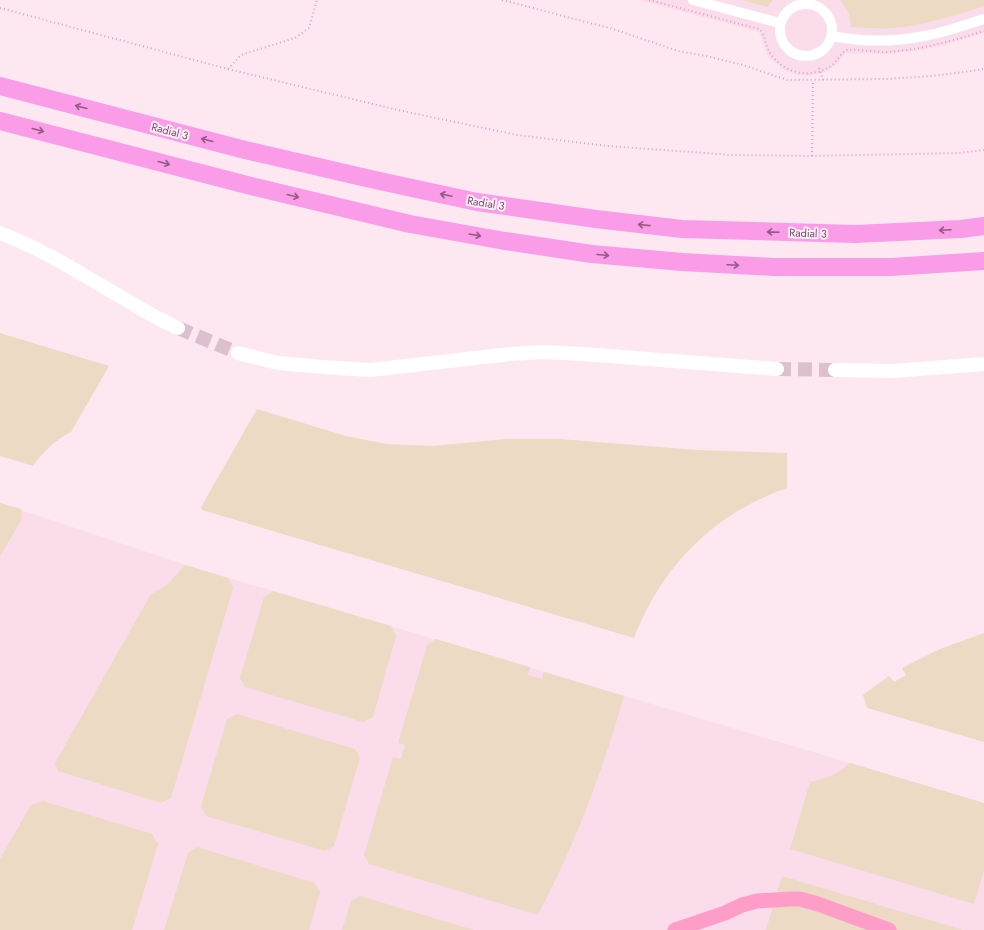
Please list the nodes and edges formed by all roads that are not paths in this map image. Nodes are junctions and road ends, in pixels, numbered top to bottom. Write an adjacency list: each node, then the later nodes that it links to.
1 (693, 0): 5 (street)
2 (805, 2): 3 (street); 5 (street)
3 (824, 5): 6 (street)
4 (984, 19): 6 (street)
5 (780, 23): 6 (street)
6 (832, 36)
7 (0, 86): 9 (highway, Radial 3, one-way to 7)
8 (0, 121): 11 (highway, one-way to 11)
9 (984, 226)
10 (0, 233): 12 (street)
11 (984, 261)
12 (178, 328)
13 (238, 353): 15 (street)
14 (984, 364): 16 (street)
15 (777, 369)
16 (835, 370)
17 (675, 930): 18 (main road)
18 (889, 930)

